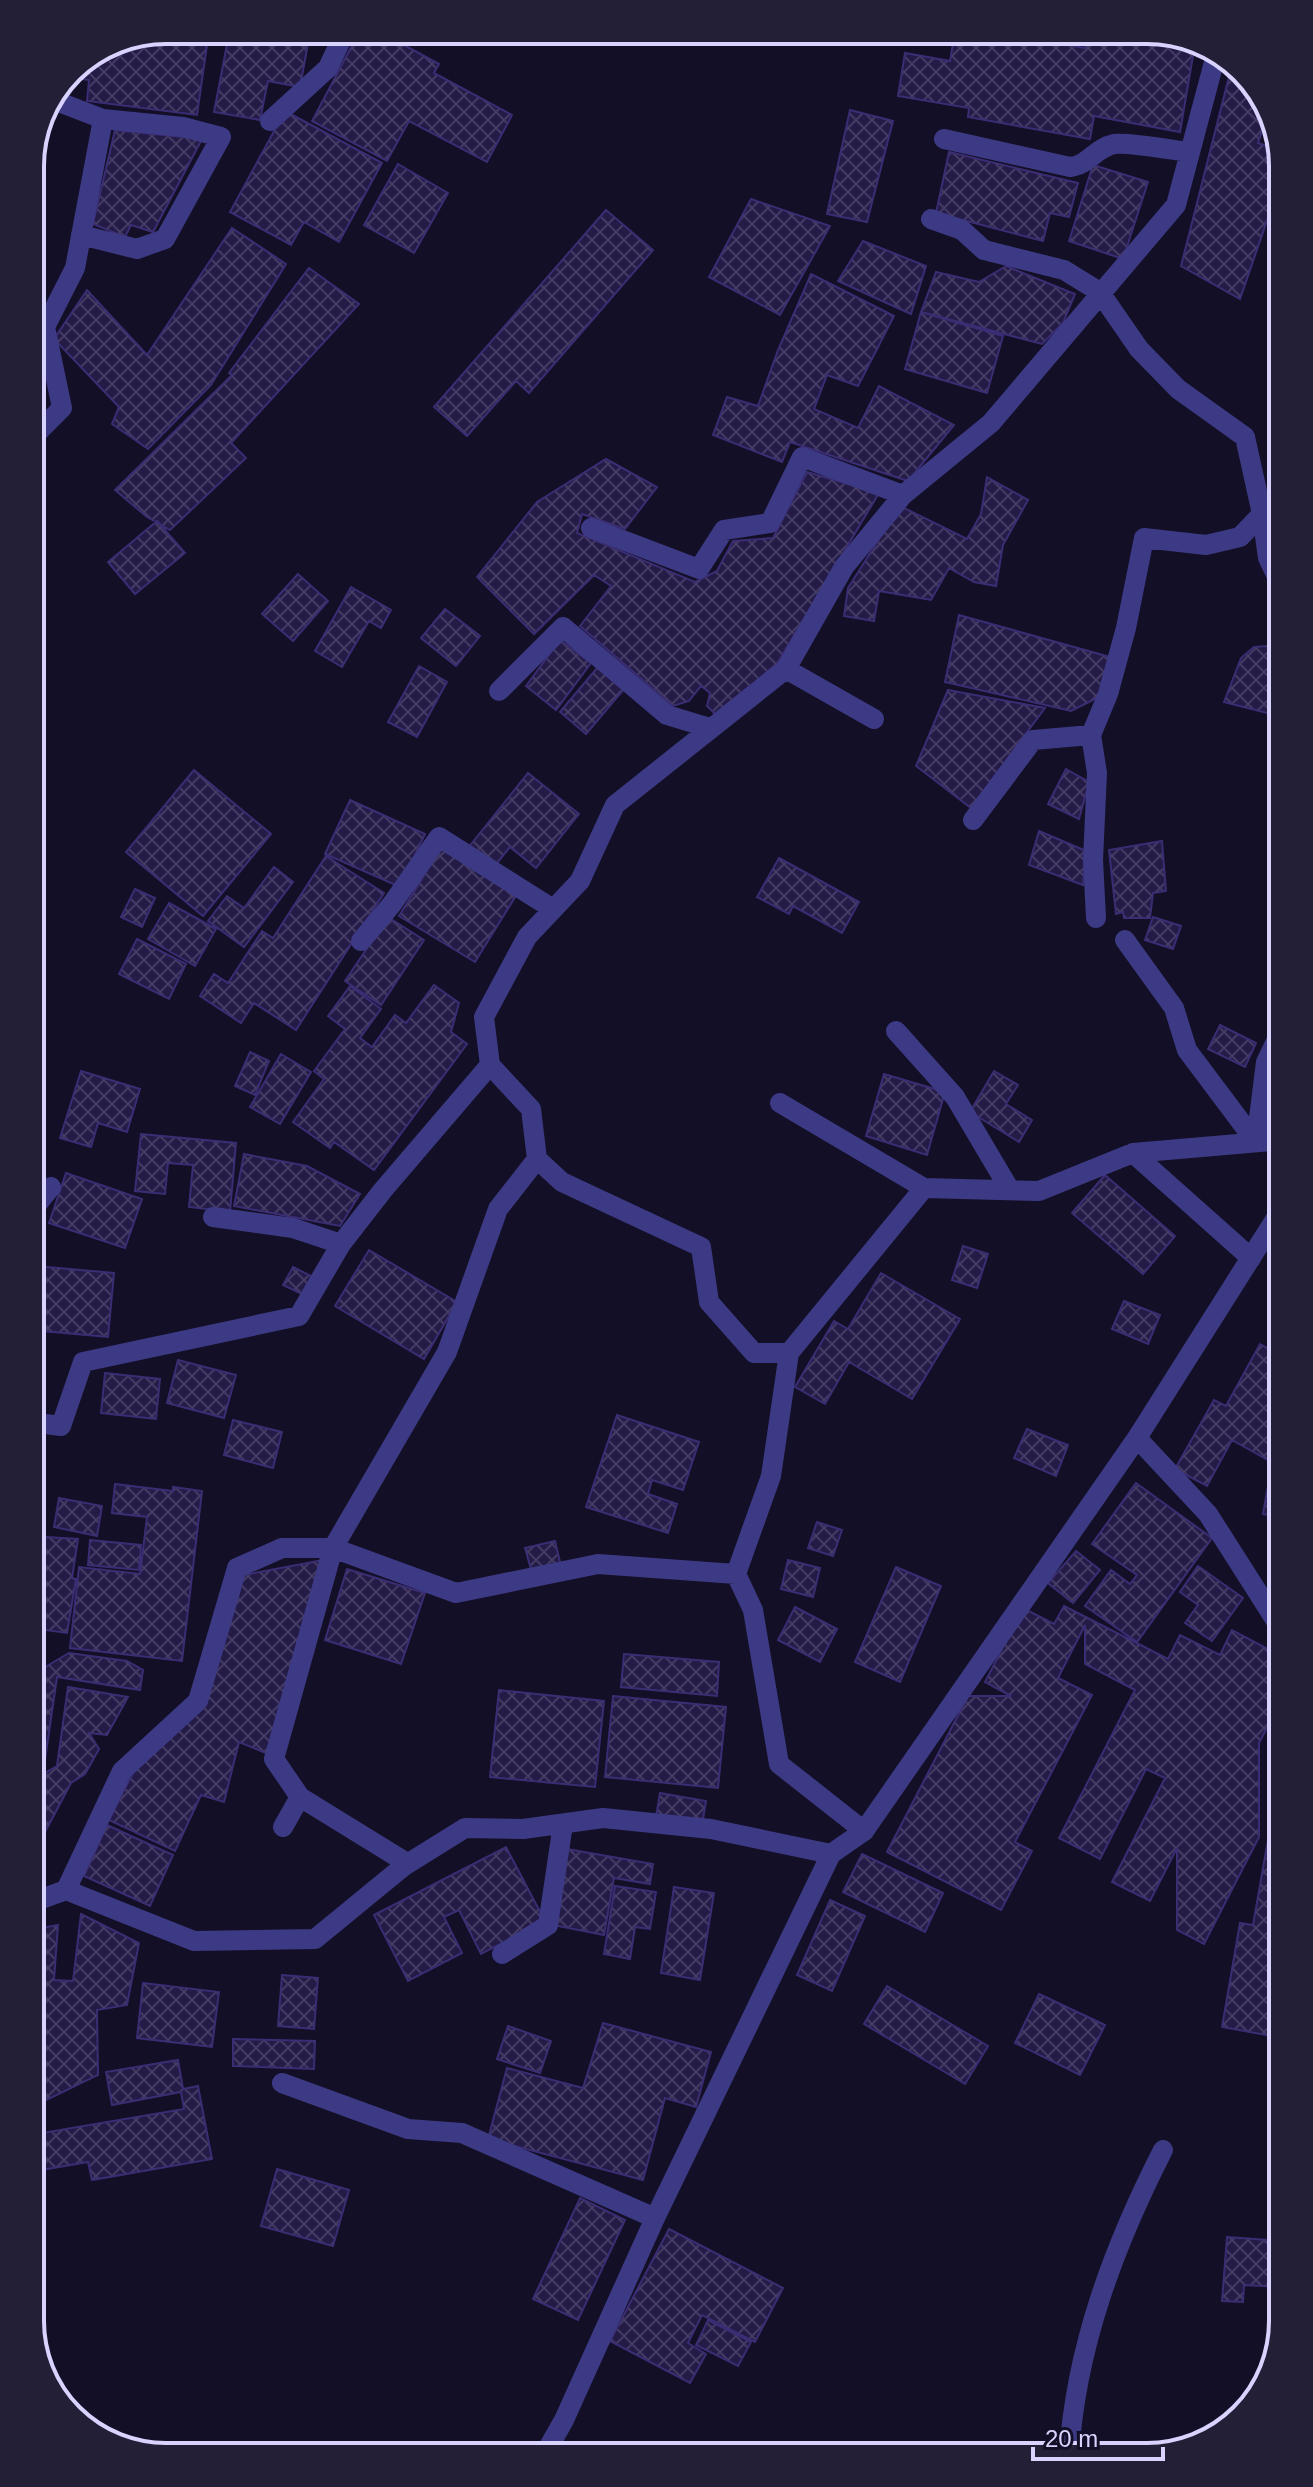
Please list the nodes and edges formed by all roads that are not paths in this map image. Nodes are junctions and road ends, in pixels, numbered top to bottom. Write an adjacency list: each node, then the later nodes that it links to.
1 (339, 44): 5 (street)
2 (1213, 64): 7 (street)
3 (62, 103): 4 (street)
4 (103, 119): 9 (street); 9 (street)
5 (270, 121)
6 (944, 139): 7 (street)
7 (1190, 152): 10 (street)
8 (931, 219): 10 (street)
9 (81, 235): 11 (street)
10 (1101, 293): 12 (street); 13 (street)
11 (44, 426)
12 (903, 495): 14 (street); 16 (street)
13 (1262, 514): 15 (street); 20 (street)
14 (591, 528)
15 (1269, 560)
16 (786, 669): 18 (street); 19 (street)
17 (499, 691): 19 (street)
18 (874, 719)
19 (710, 728): 22 (street)
20 (1091, 735): 21 (street); 23 (street)
21 (973, 820)
22 (553, 909): 25 (street); 28 (street)
23 (1096, 918)
24 (1125, 940): 31 (street)
25 (361, 941)
26 (896, 1031): 36 (street)
27 (1269, 1056): 31 (street)
28 (490, 1065): 33 (street); 40 (street)
29 (780, 1103): 35 (street)
30 (1269, 1141): 31 (street)
31 (1256, 1142): 32 (street)
32 (1133, 1153): 36 (street); 41 (street)
33 (537, 1159): 42 (street); 45 (street)
34 (51, 1187): 37 (street)
35 (924, 1188): 36 (street); 42 (street)
36 (1010, 1190)
37 (44, 1196)
38 (213, 1217): 40 (street)
39 (1269, 1229): 41 (street)
40 (341, 1244): 43 (street)
41 (1251, 1258): 44 (street)
42 (789, 1353): 46 (street)
43 (44, 1424)
44 (1137, 1438): 47 (street); 51 (street)
45 (333, 1548): 46 (street); 48 (street); 54 (street)
46 (736, 1574): 51 (street)
47 (1269, 1610)
48 (300, 1797): 50 (street); 53 (street)
49 (563, 1824): 52 (street); 53 (street); 56 (street)
50 (283, 1827)
51 (864, 1831): 52 (street)
52 (831, 1854): 59 (street)
53 (407, 1863): 54 (street)
54 (66, 1890): 55 (street)
55 (44, 1898)
56 (502, 1954)
57 (282, 2083): 59 (street)
58 (1163, 2150): 61 (street)
59 (655, 2218): 60 (street)
60 (551, 2443)
61 (1070, 2443)

